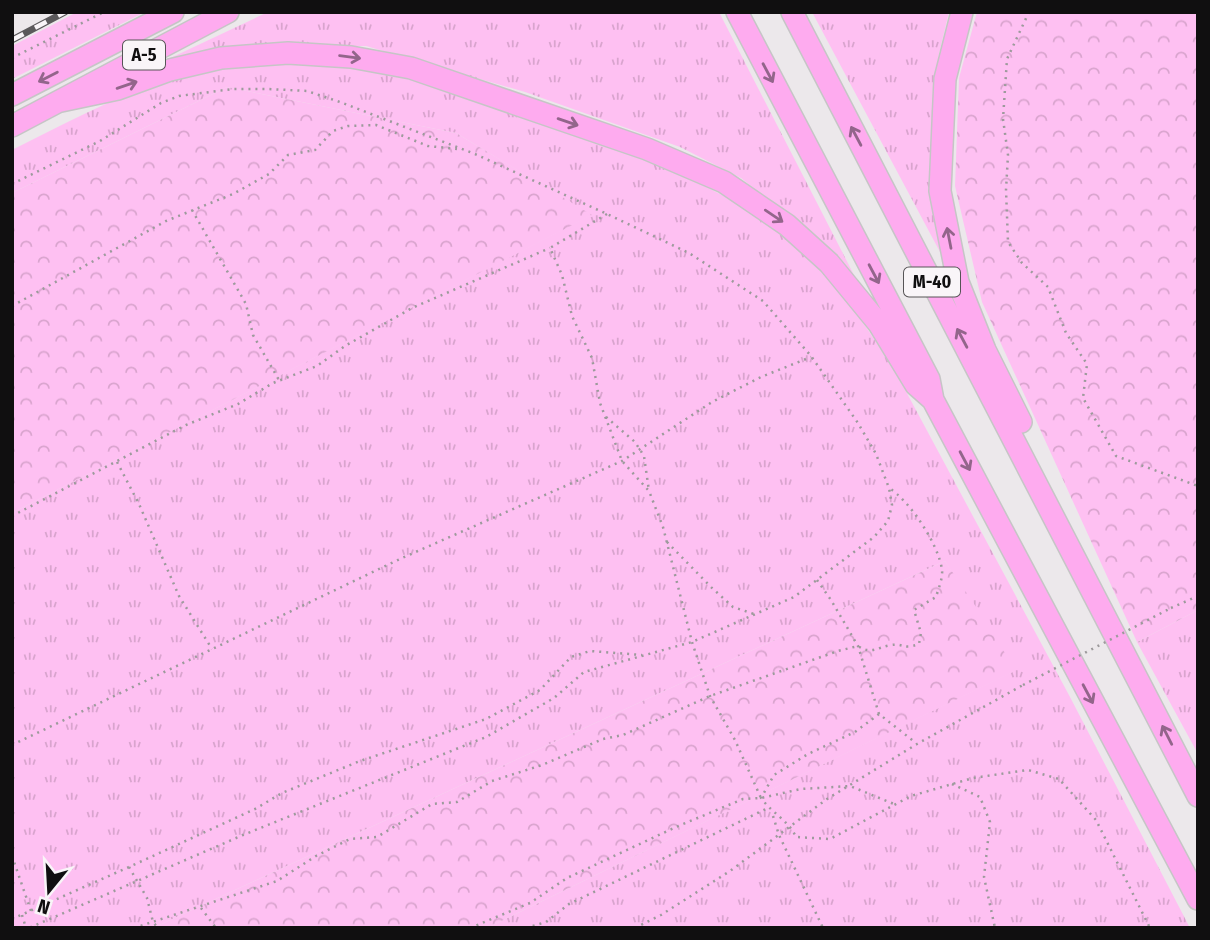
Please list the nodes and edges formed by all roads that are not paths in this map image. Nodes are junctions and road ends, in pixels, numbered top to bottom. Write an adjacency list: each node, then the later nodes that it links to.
1 (173, 12): 6 (highway, A-5, one-way to 6)
2 (228, 12): 7 (highway, A-5)
3 (737, 12): 9 (highway, M-40, one-way to 9)
4 (792, 12): 10 (highway, M-40, one-way to 4)
5 (962, 12): 10 (highway, one-way to 5)
6 (12, 96)
7 (61, 101): 8 (highway, A-5); 9 (highway, one-way to 9)
8 (12, 126)
9 (933, 400): 12 (highway, M-40, one-way to 12)
10 (1072, 551): 11 (highway, M-40, one-way to 10)
11 (1198, 796)
12 (1198, 899)

